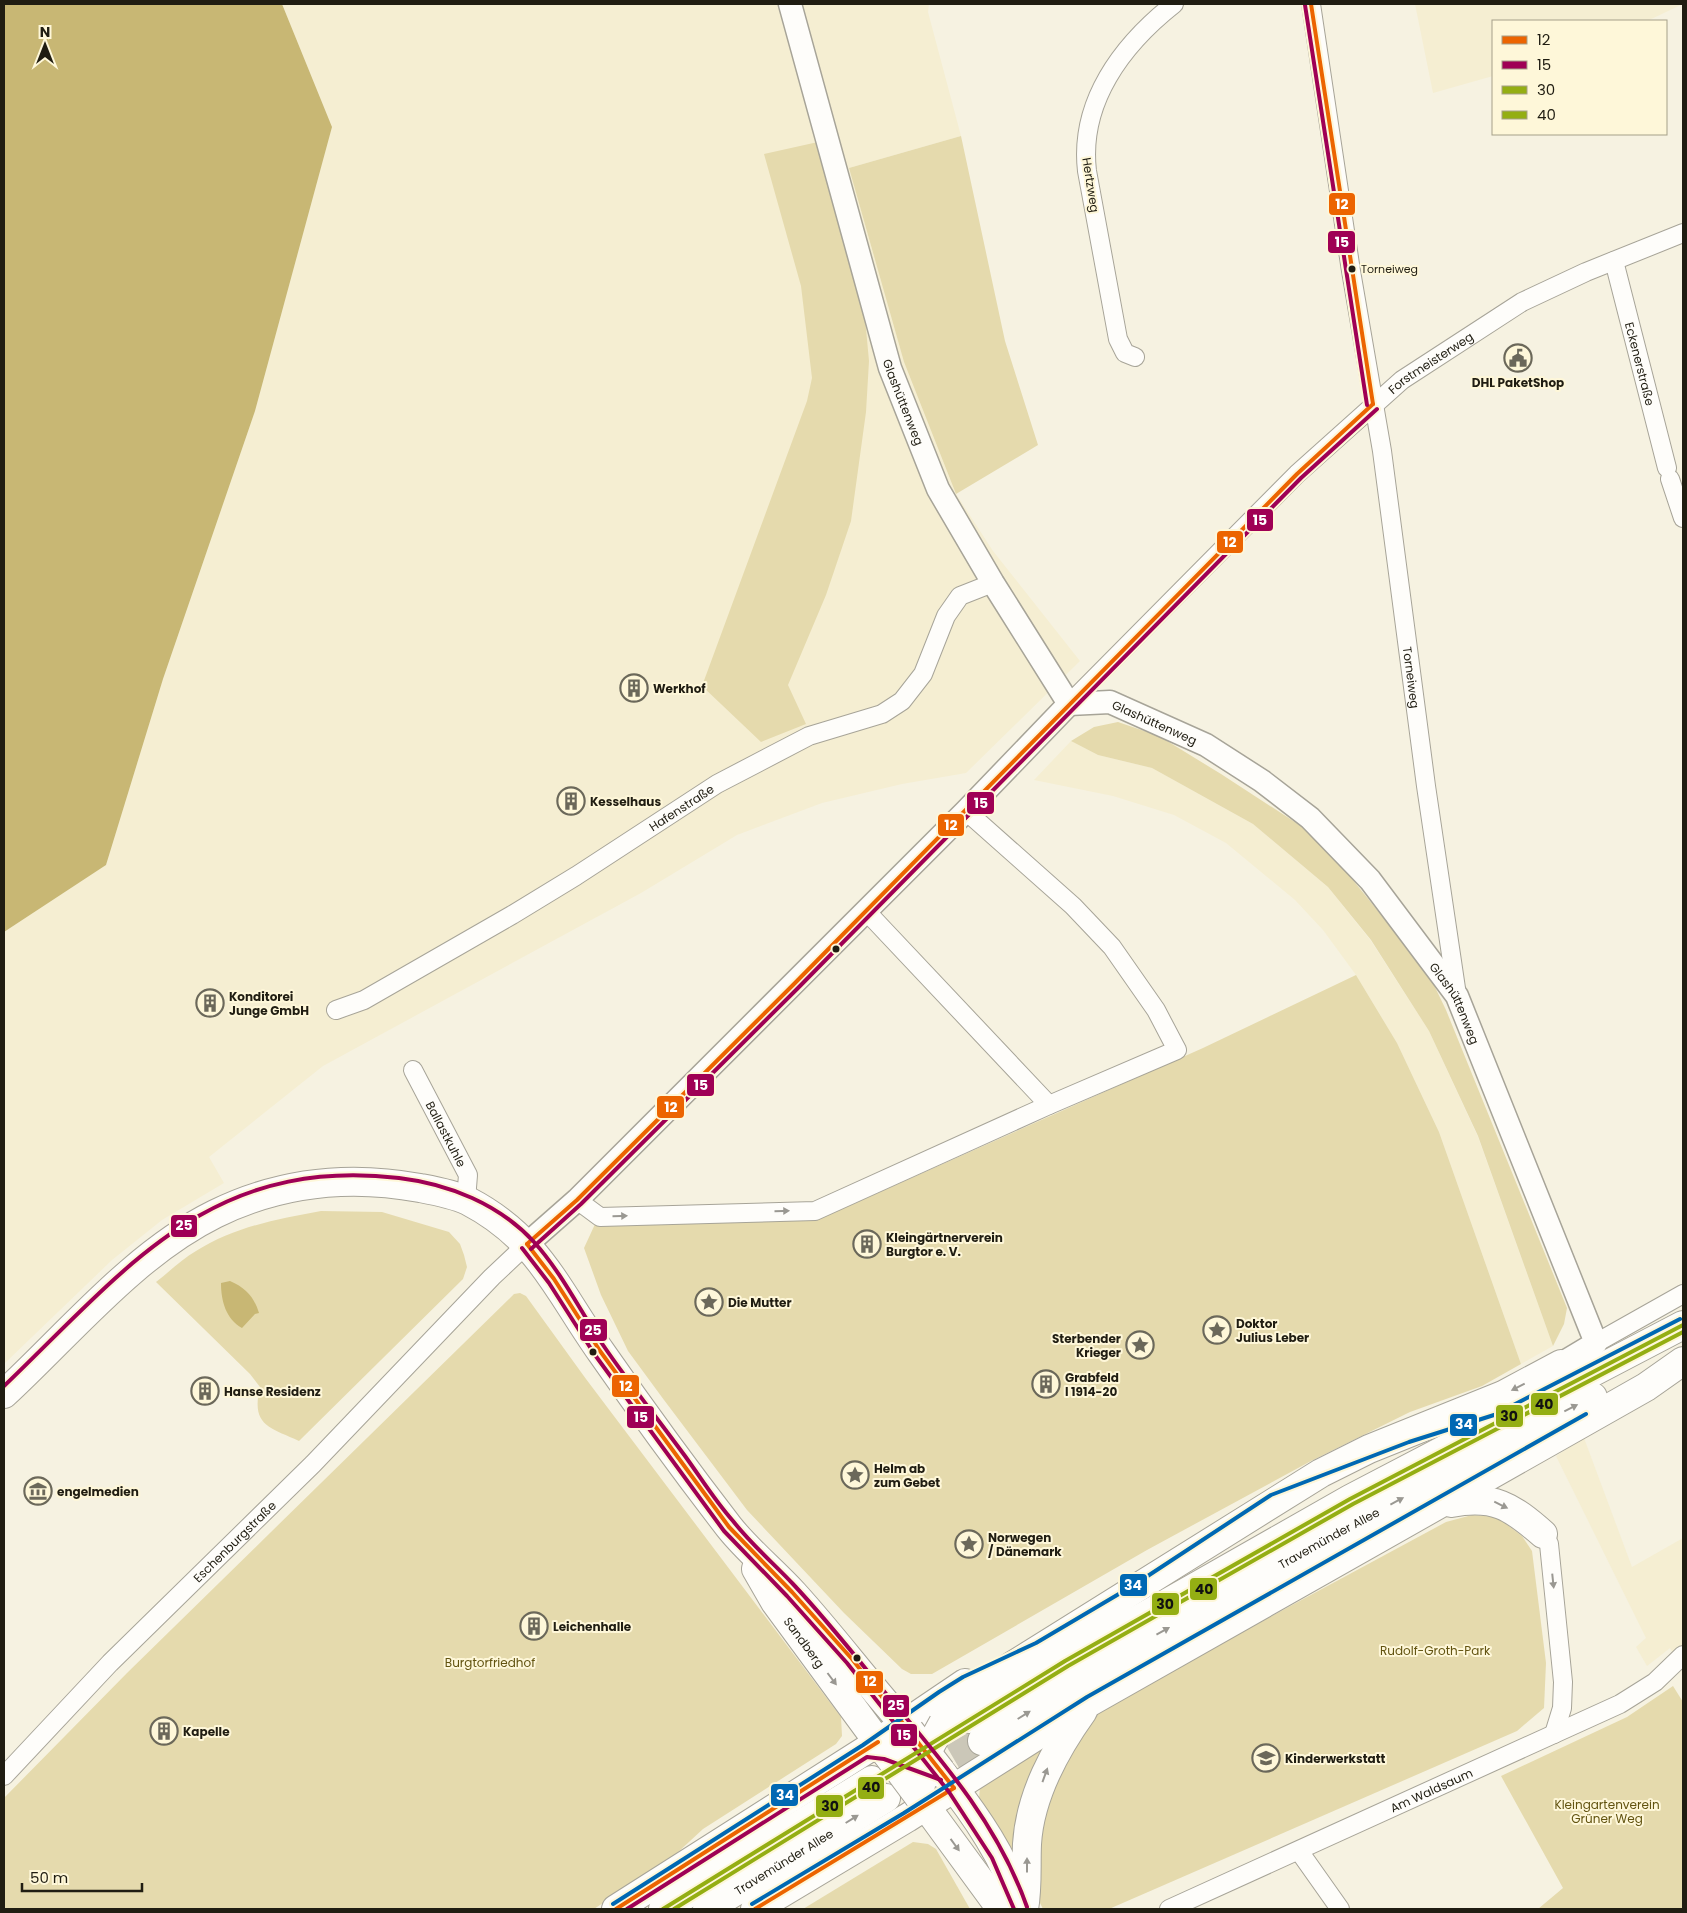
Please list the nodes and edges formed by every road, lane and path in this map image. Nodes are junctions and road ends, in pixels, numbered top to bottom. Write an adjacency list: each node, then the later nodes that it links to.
1 (790, 4): 9 (street, Glashüttenweg)
2 (1174, 4): 6 (street, Hertzweg)
3 (1311, 4): 7 (street, Torneiweg)
4 (1683, 233): 5 (street, Forstmeisterweg)
5 (1614, 261): 7 (street, Forstmeisterweg); 8 (street, Eckenerstraße)
6 (1135, 357)
7 (1374, 404): 10 (street, Forstmeisterweg); 13 (street, Torneiweg)
8 (1683, 518)
9 (993, 583): 10 (street, Glashüttenweg); 14 (street, Hafenstraße)
10 (1069, 704): 11 (street); 13 (street, Glashüttenweg)
11 (966, 811): 12 (street); 16 (street)
12 (866, 911): 16 (street); 18 (street)
13 (1457, 996): 22 (street, Glashüttenweg)
14 (336, 1010)
15 (413, 1070): 17 (street, Ballastkuhle)
16 (1049, 1105): 18 (street, one-way to 16)
17 (466, 1200): 19 (main road, Sandberg); 26 (main road, Sandberg)
18 (577, 1200): 19 (street)
19 (527, 1244): 31 (main road, Sandberg); 40 (street, Eschenburgstraße)
20 (1683, 1294): 22 (street)
21 (1683, 1325): 27 (main road, Travemünder Allee)
22 (1596, 1343): 25 (street)
23 (1683, 1350): 36 (main road, Travemünder Allee, one-way to 23)
24 (1683, 1361): 29 (main road)
25 (1561, 1364): 28 (main road, one-way to 28)
26 (4, 1394)
27 (1496, 1421): 28 (main road); 36 (main road, Travemünder Allee)
28 (1274, 1501): 32 (main road)
29 (1437, 1505): 30 (main road, one-way to 30); 34 (main road)
30 (1544, 1534): 37 (street, one-way to 37)
31 (737, 1536): 35 (main road, Sandberg); 38 (main road, Sandberg, one-way to 38)
32 (1039, 1649): 35 (main road); 36 (main road)
33 (1683, 1655): 37 (street, Am Waldsaum)
34 (1090, 1702): 39 (main road); 48 (main road, one-way to 34)
35 (906, 1728): 38 (main road); 39 (main road, Sandberg, bridge)
36 (965, 1728): 39 (main road, bridge)
37 (1554, 1734): 42 (street, Am Waldsaum)
38 (877, 1748): 39 (main road, bridge); 41 (main road, Sandberg, bridge); 43 (main road)
39 (937, 1770): 41 (main road, bridge); 48 (main road, Sandberg)
40 (4, 1776)
41 (917, 1807): 46 (main road); 47 (main road, Sandberg, one-way to 47)
42 (1299, 1851): 49 (street, Am Waldsaum); 50 (street)
43 (616, 1909)
44 (663, 1909): 45 (main road, Travemünder Allee, one-way to 44)
45 (707, 1909)
46 (755, 1909)
47 (1000, 1909)
48 (1023, 1909)
49 (1169, 1909)
50 (1340, 1909)

